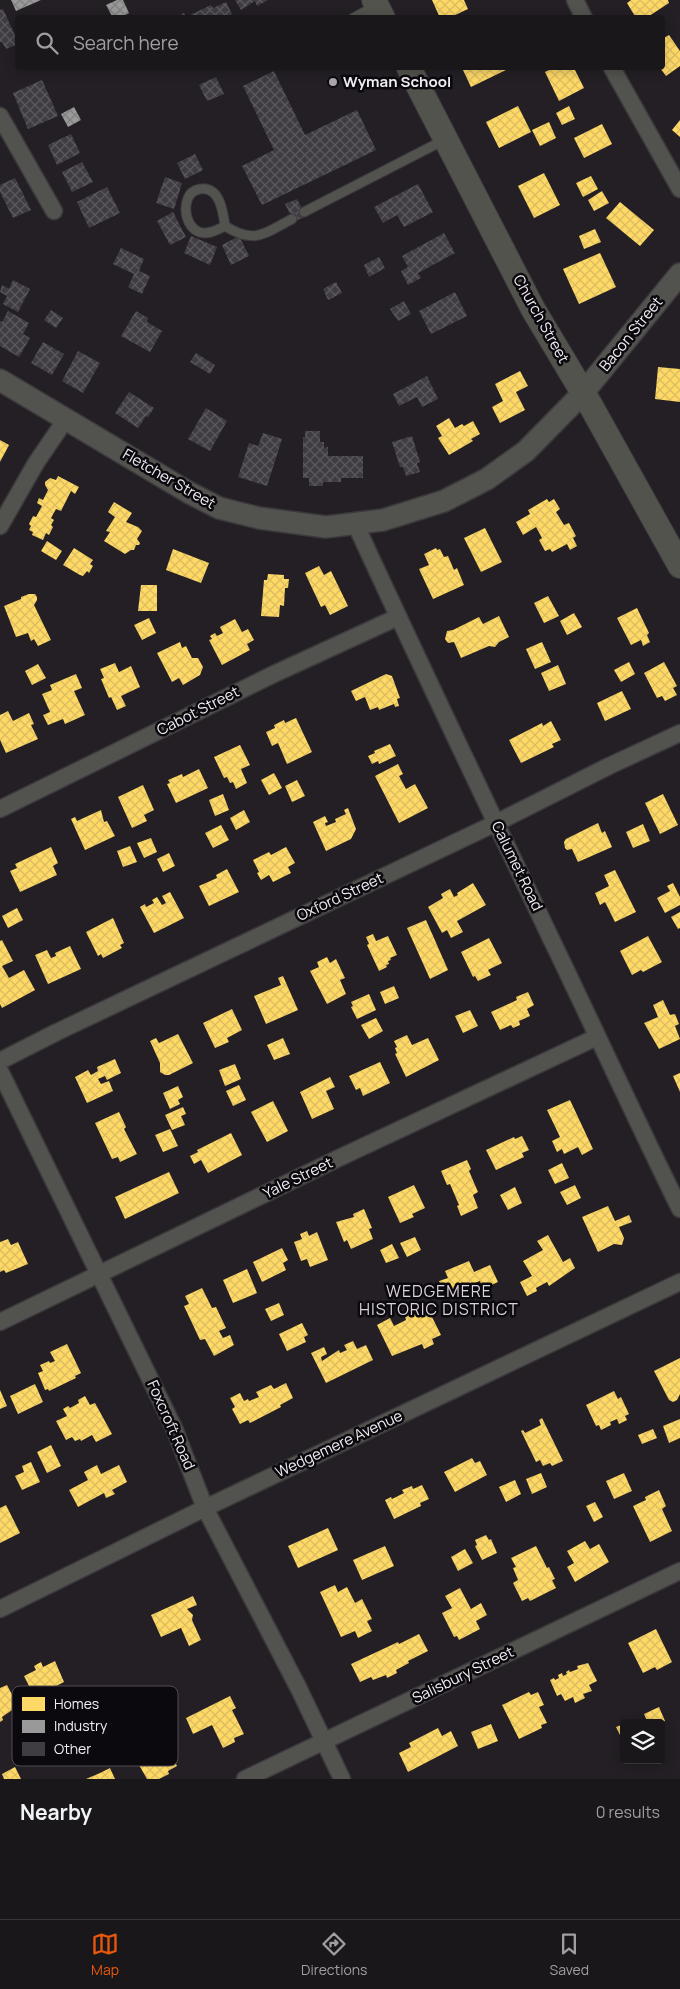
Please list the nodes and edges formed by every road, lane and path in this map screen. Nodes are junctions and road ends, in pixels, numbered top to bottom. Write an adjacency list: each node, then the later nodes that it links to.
1 (575, 0): 4 (street)
2 (378, 8): 3 (lane)
3 (360, 15)
4 (582, 15)
5 (410, 70): 8 (main road, Church Street)
6 (613, 70): 9 (street)
7 (0, 116): 10 (street)
8 (446, 138): 11 (lane); 16 (main road, Church Street)
9 (680, 189)
10 (54, 210)
11 (304, 212)
12 (292, 219): 13 (lane)
13 (225, 226): 13 (lane)
14 (680, 274): 16 (street, Bacon Street)
15 (0, 380): 17 (street, Fletcher Street)
16 (583, 393): 18 (street, Fletcher Street); 20 (main road, Church Street)
17 (66, 420): 18 (street, Fletcher Street); 19 (street)
18 (355, 523): 21 (street, Calumet Road)
19 (0, 526)
20 (678, 558)
21 (398, 617): 23 (street, Cabot Street); 24 (street, Calumet Road)
22 (680, 733): 24 (street, Oxford Street)
23 (0, 809)
24 (496, 823): 25 (street, Calumet Road); 26 (street, Oxford Street)
25 (597, 1037): 28 (street, Calumet Road); 29 (street, Yale Street)
26 (0, 1060)
27 (0, 1071): 29 (street, Foxcroft Road)
28 (680, 1209)
29 (98, 1274): 31 (street, Yale Street); 32 (street, Foxcroft Road)
30 (680, 1282): 32 (street, Wedgemere Avenue)
31 (0, 1322)
32 (205, 1508): 34 (street, Wedgemere Avenue); 35 (street, Foxcroft Road)
33 (680, 1571): 35 (street, Salisbury Street)
34 (0, 1609)
35 (324, 1742): 36 (street, Salisbury Street); 37 (street, Foxcroft Road)
36 (246, 1779)
37 (342, 1779)

